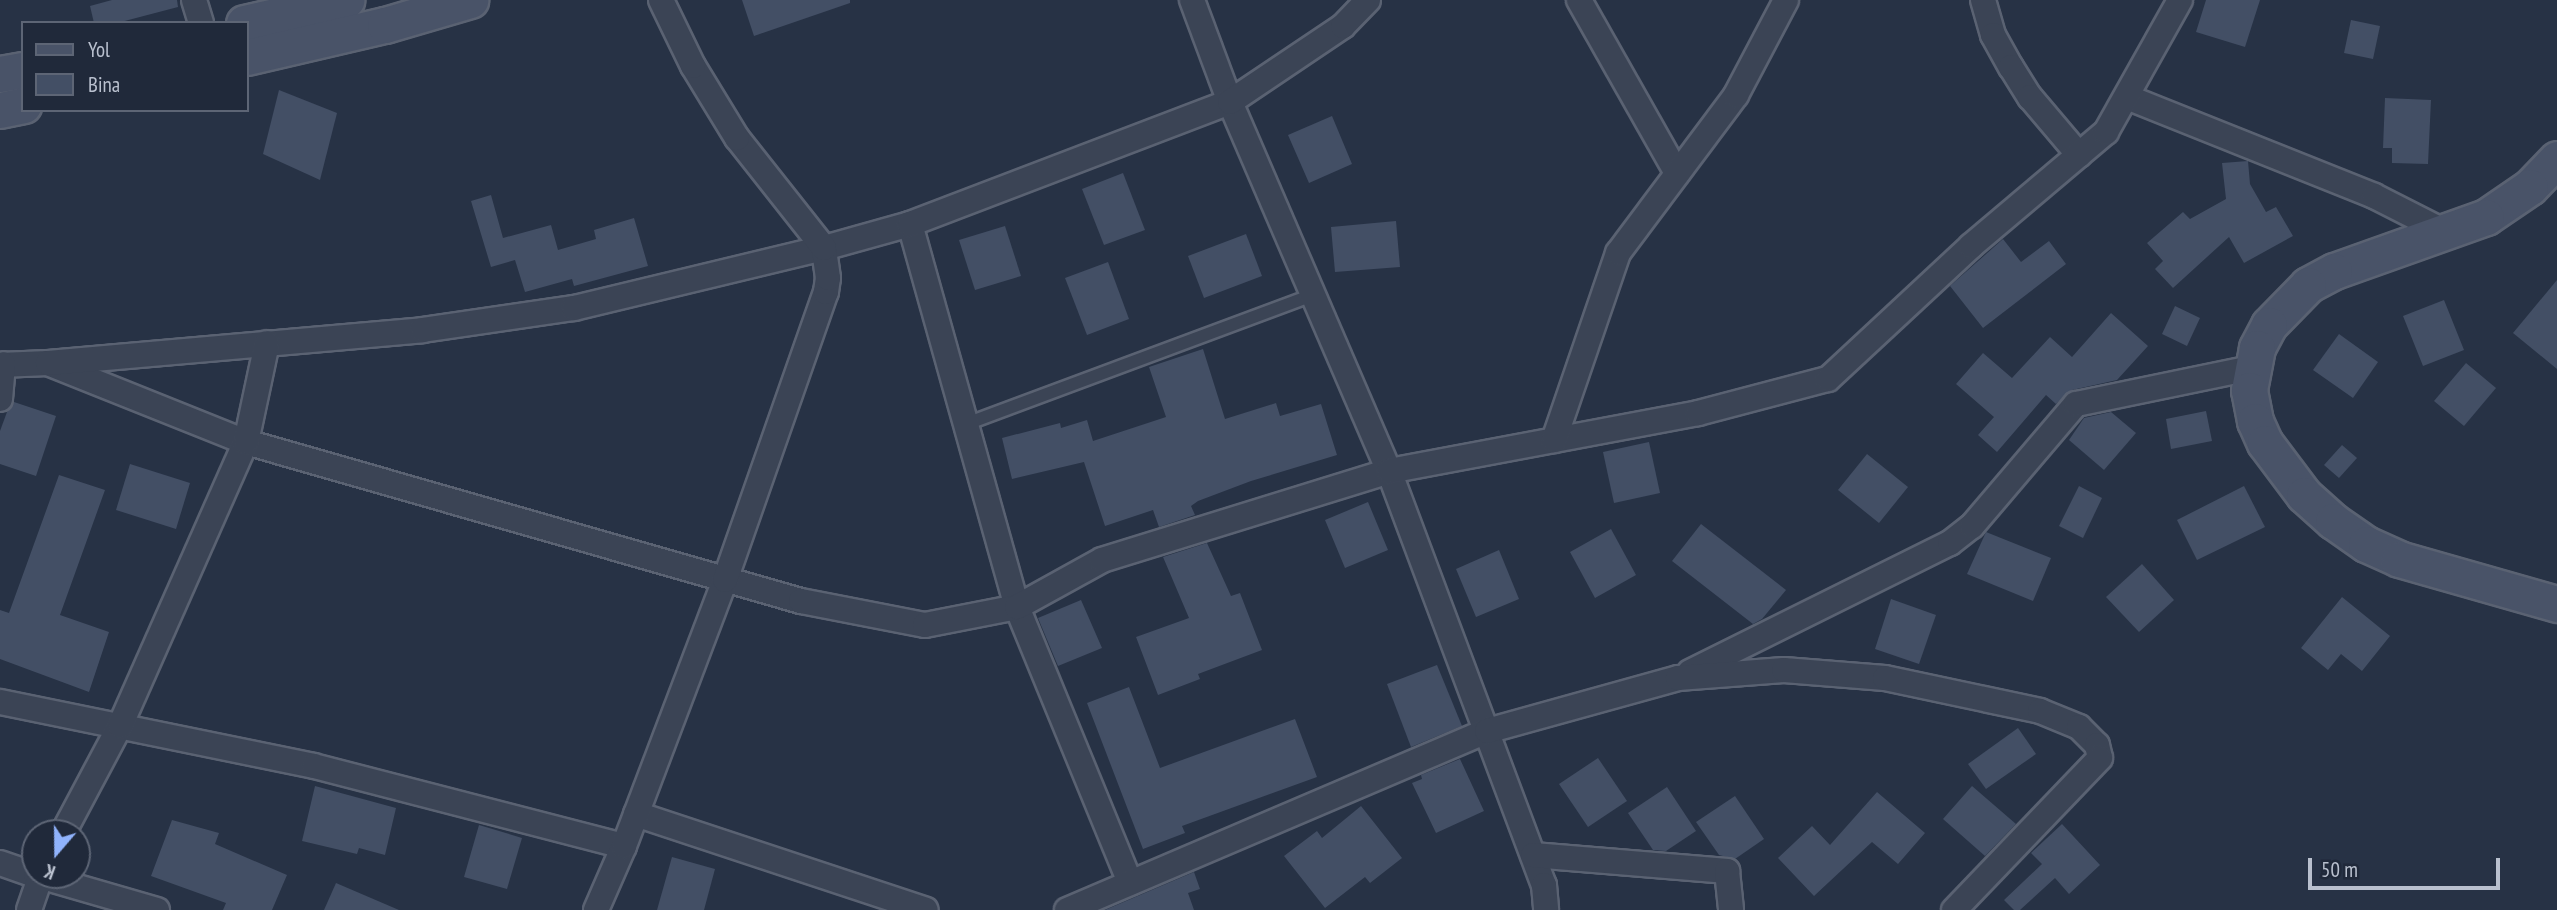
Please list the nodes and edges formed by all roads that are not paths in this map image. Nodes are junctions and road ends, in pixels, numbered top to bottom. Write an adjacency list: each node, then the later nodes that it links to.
1 (194, 0): 11 (street)
2 (346, 0): 12 (street)
3 (470, 0): 13 (street)
4 (661, 0): 25 (street)
5 (1192, 0): 17 (street)
6 (1368, 0): 17 (street)
7 (1579, 0): 22 (street)
8 (1786, 0): 22 (street)
9 (1983, 0): 20 (street)
10 (2180, 0): 16 (street)
11 (200, 21)
12 (248, 22)
13 (248, 57)
14 (21, 70): 15 (street)
15 (0, 74)
16 (2127, 97): 20 (street); 24 (street)
17 (1230, 102): 23 (street); 26 (street)
18 (21, 105): 19 (street)
19 (0, 110)
20 (2079, 155): 33 (street)
21 (2557, 159): 24 (street)
22 (1677, 173): 33 (street)
23 (911, 224): 25 (street); 32 (street)
24 (2447, 233): 30 (street)
25 (824, 248): 27 (street); 36 (street)
26 (1313, 295): 32 (lane); 35 (street)
27 (267, 343): 28 (street); 34 (street)
28 (48, 363): 29 (street); 34 (street)
29 (1, 365): 31 (street)
30 (2251, 368): 37 (street); 39 (street)
31 (0, 399)
32 (966, 424): 38 (street)
33 (1554, 440): 35 (street)
34 (246, 442): 36 (street); 41 (street)
35 (1389, 471): 38 (street); 42 (street)
36 (725, 580): 38 (street); 43 (street)
37 (2557, 604)
38 (1017, 607): 49 (street)
39 (1678, 678): 42 (street); 59 (street)
40 (0, 702): 41 (street)
41 (120, 726): 44 (street); 45 (street)
42 (1487, 731): 46 (street); 49 (street)
43 (636, 814): 45 (street); 55 (street)
44 (71, 819)
45 (624, 846): 54 (street)
46 (1533, 855): 57 (street); 58 (street)
47 (0, 863): 48 (street)
48 (21, 870)
49 (1130, 883): 56 (street)
50 (34, 889): 52 (street)
51 (86, 889): 53 (street)
52 (29, 910)
53 (157, 910)
54 (596, 910)
55 (926, 910)
56 (1067, 910)
57 (1546, 910)
58 (1731, 910)
59 (1954, 910)

